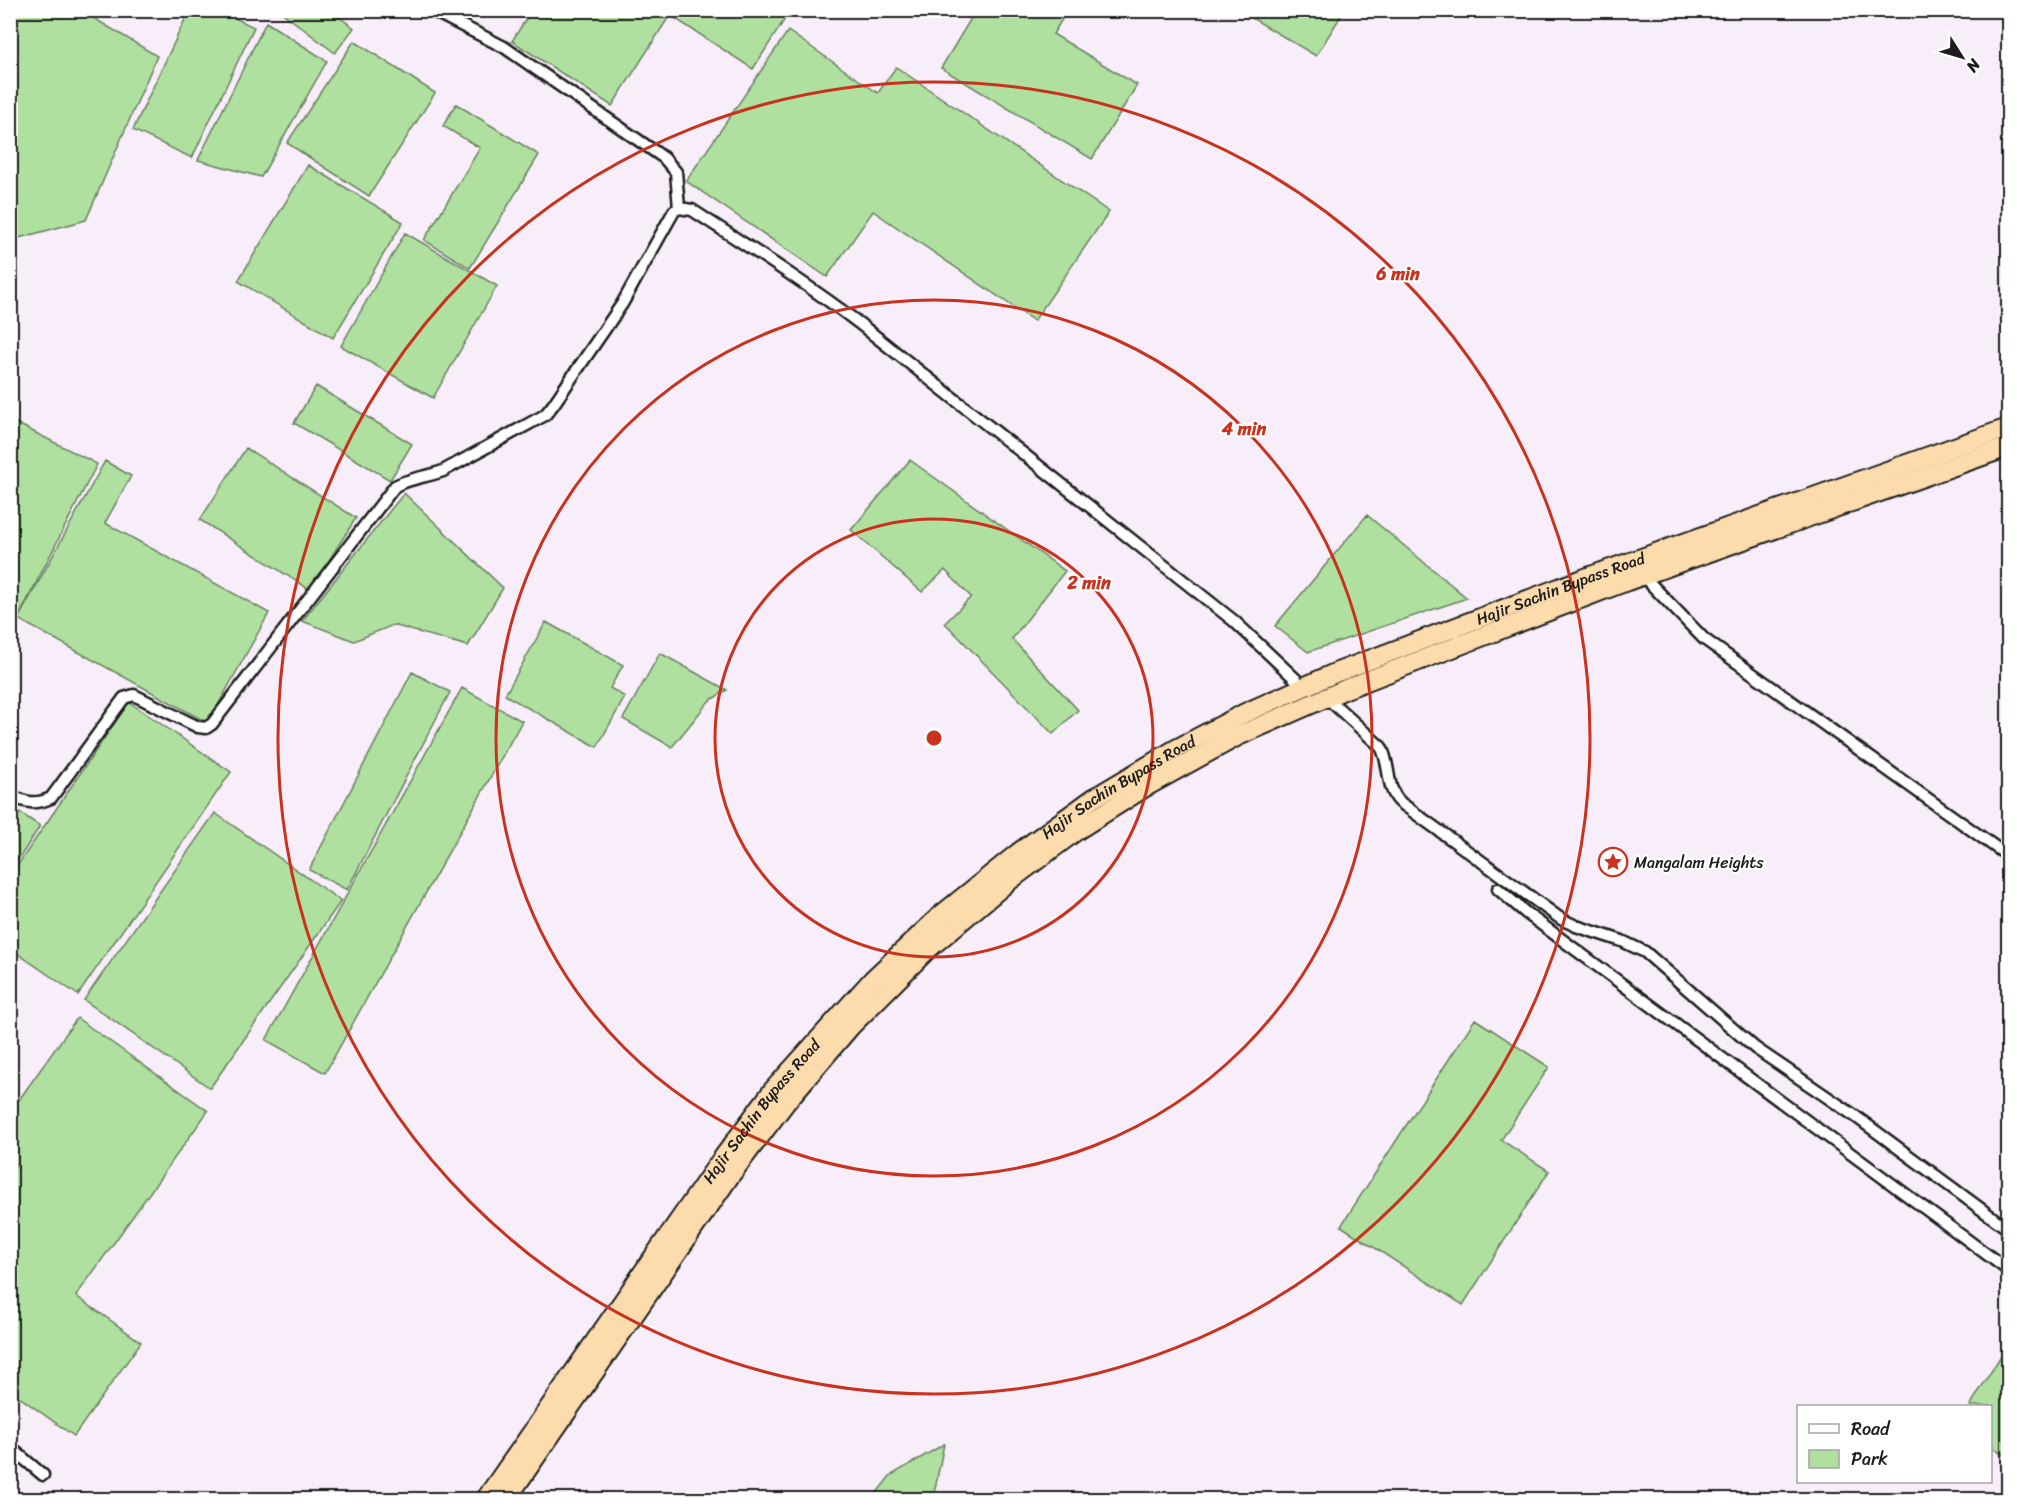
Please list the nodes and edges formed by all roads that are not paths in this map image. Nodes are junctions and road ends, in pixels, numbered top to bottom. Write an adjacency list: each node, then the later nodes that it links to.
1 (431, 10): 2 (street)
2 (679, 208): 6 (street); 8 (street)
3 (2008, 428): 6 (highway, Hajir Sachin Bypass Road)
4 (2008, 447): 5 (highway)
5 (1643, 576): 7 (highway); 9 (street)
6 (1304, 687): 15 (highway, Hajir Sachin Bypass Road)
7 (1326, 697): 11 (street); 16 (highway)
8 (10, 795)
9 (2008, 856)
10 (1498, 889): 12 (street)
11 (2008, 1229)
12 (2008, 1270)
13 (10, 1447): 14 (street)
14 (43, 1475)
15 (485, 1500)
16 (506, 1500)

